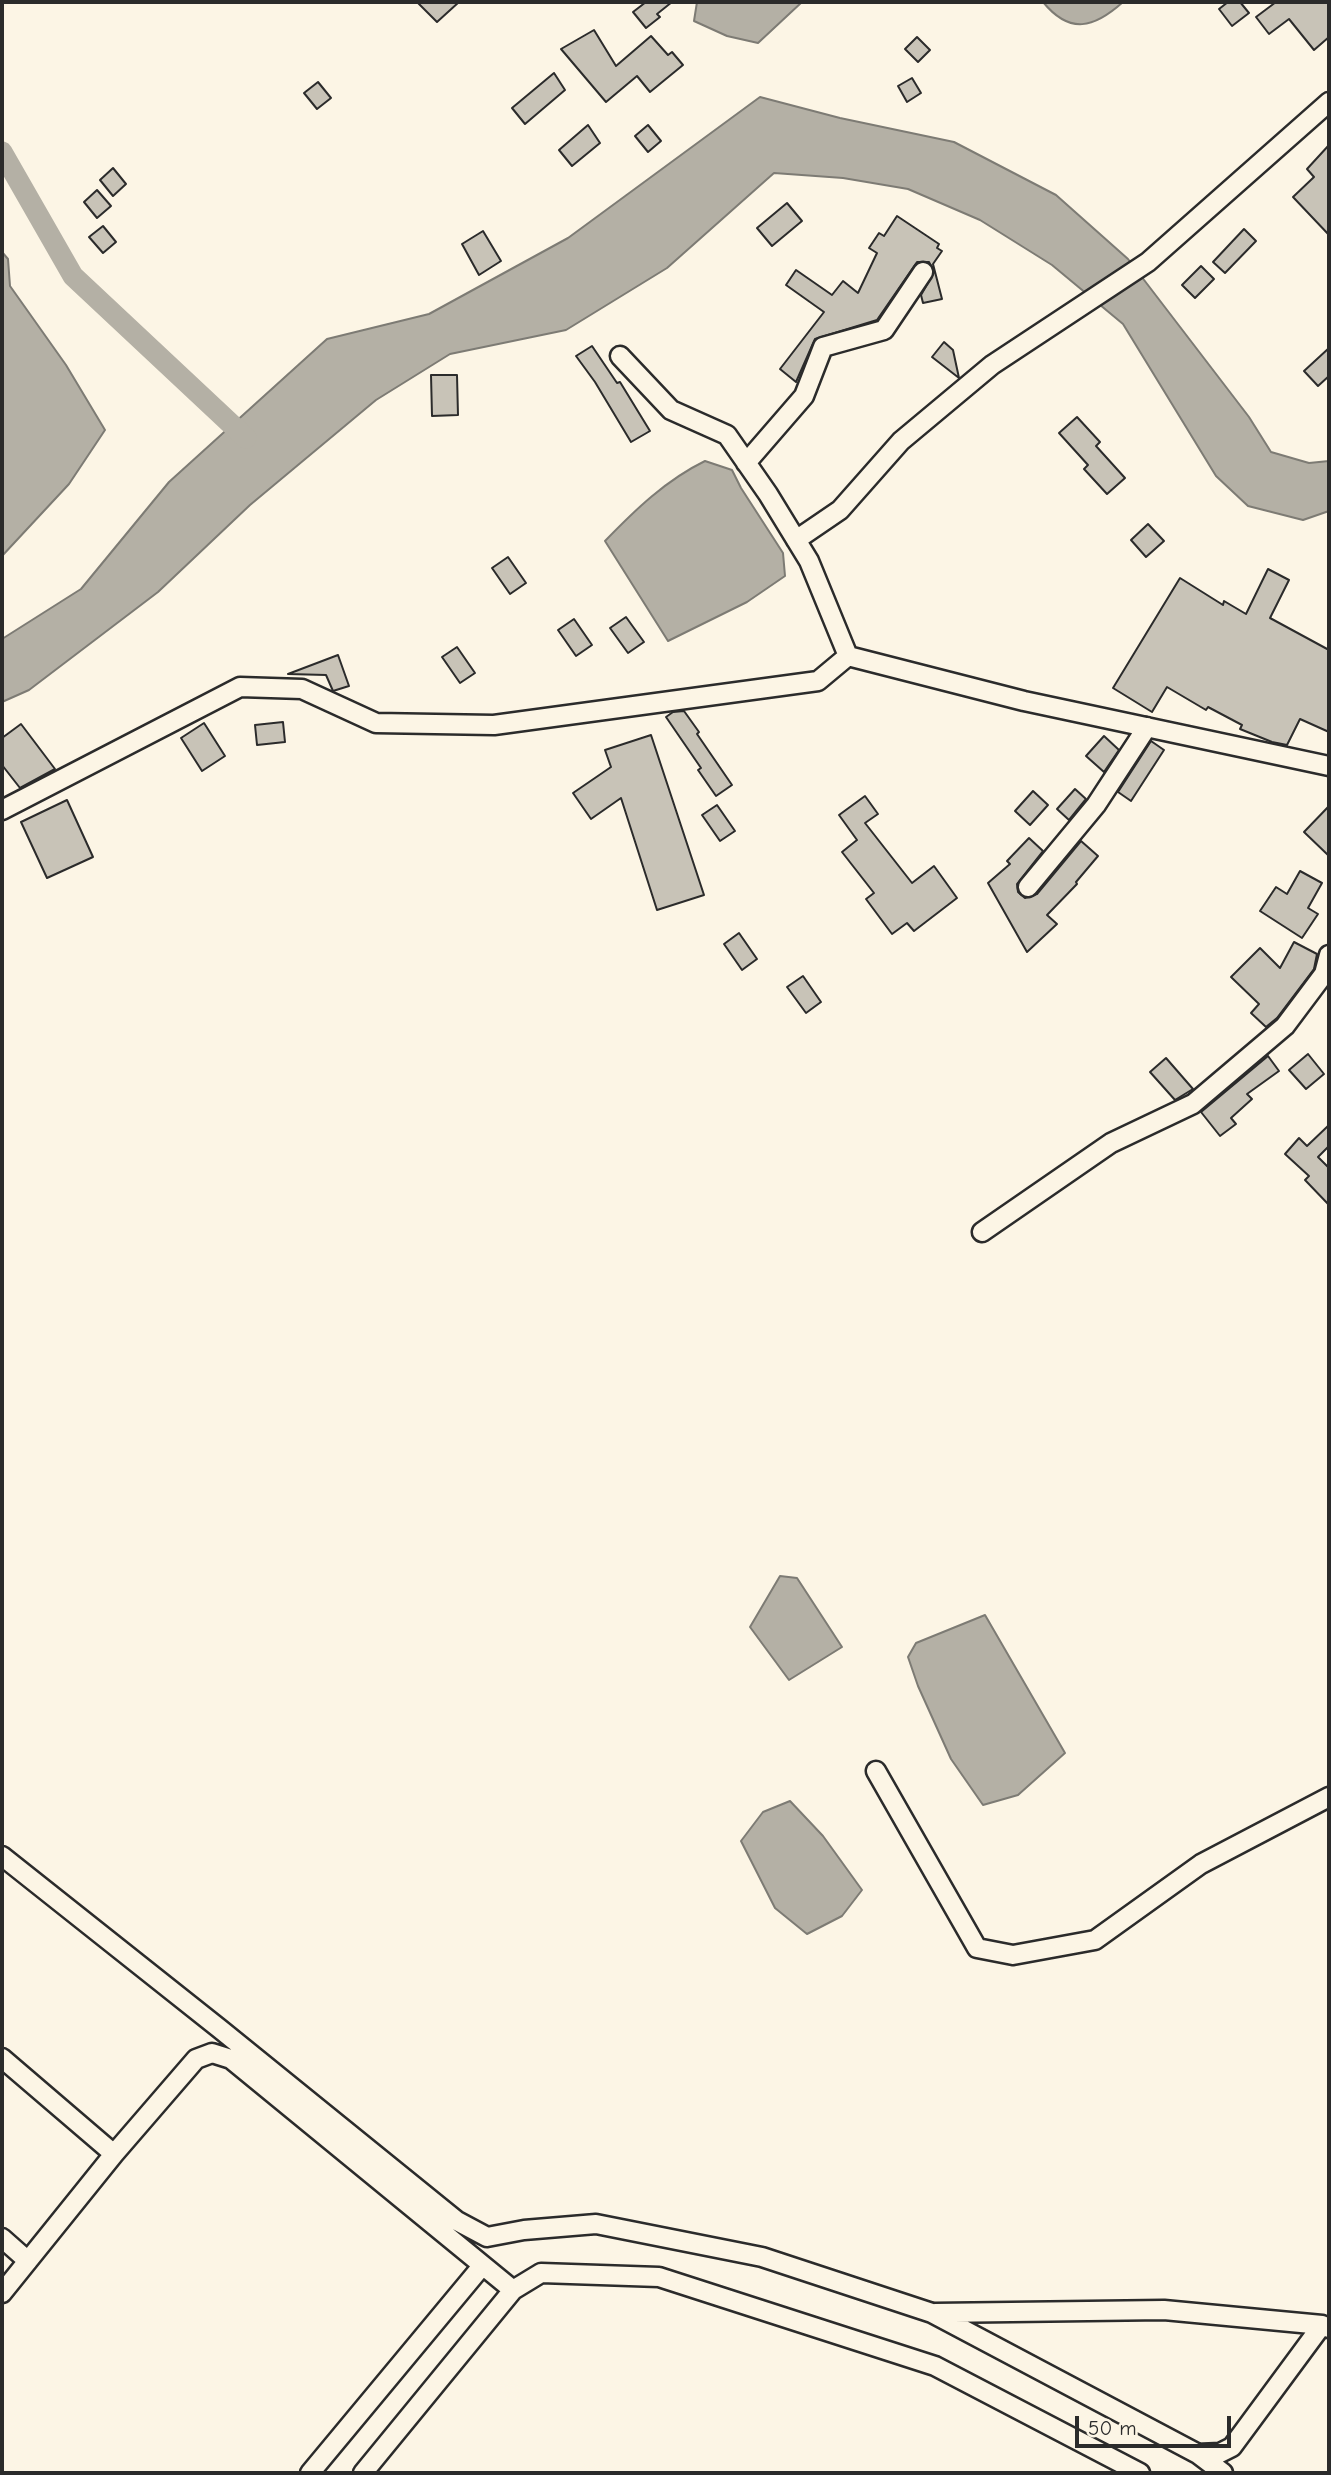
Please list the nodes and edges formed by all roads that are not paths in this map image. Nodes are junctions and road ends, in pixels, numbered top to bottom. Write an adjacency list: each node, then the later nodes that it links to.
1 (1329, 102): 5 (street)
2 (923, 272): 4 (street)
3 (620, 356): 4 (street)
4 (746, 463): 5 (street)
5 (796, 540): 6 (street)
6 (848, 656): 7 (street); 9 (street)
7 (1147, 727): 8 (street); 10 (street)
8 (1329, 766)
9 (2, 810)
10 (1028, 887)
11 (1329, 955): 12 (street)
12 (982, 1232)
13 (876, 1771): 14 (street)
14 (1329, 1797)
15 (2, 1856): 23 (street)
16 (2, 2057): 17 (street)
17 (114, 2154): 19 (street); 20 (street)
18 (2, 2238): 19 (street)
19 (28, 2261): 22 (street)
20 (482, 2266): 21 (street); 26 (street)
21 (513, 2290): 27 (street); 28 (street)
22 (2, 2293)
23 (932, 2313): 24 (street); 25 (street)
24 (1326, 2327): 25 (street)
25 (1198, 2454): 29 (street)
26 (310, 2473)
27 (363, 2473)
28 (1140, 2473)
29 (1223, 2473)

